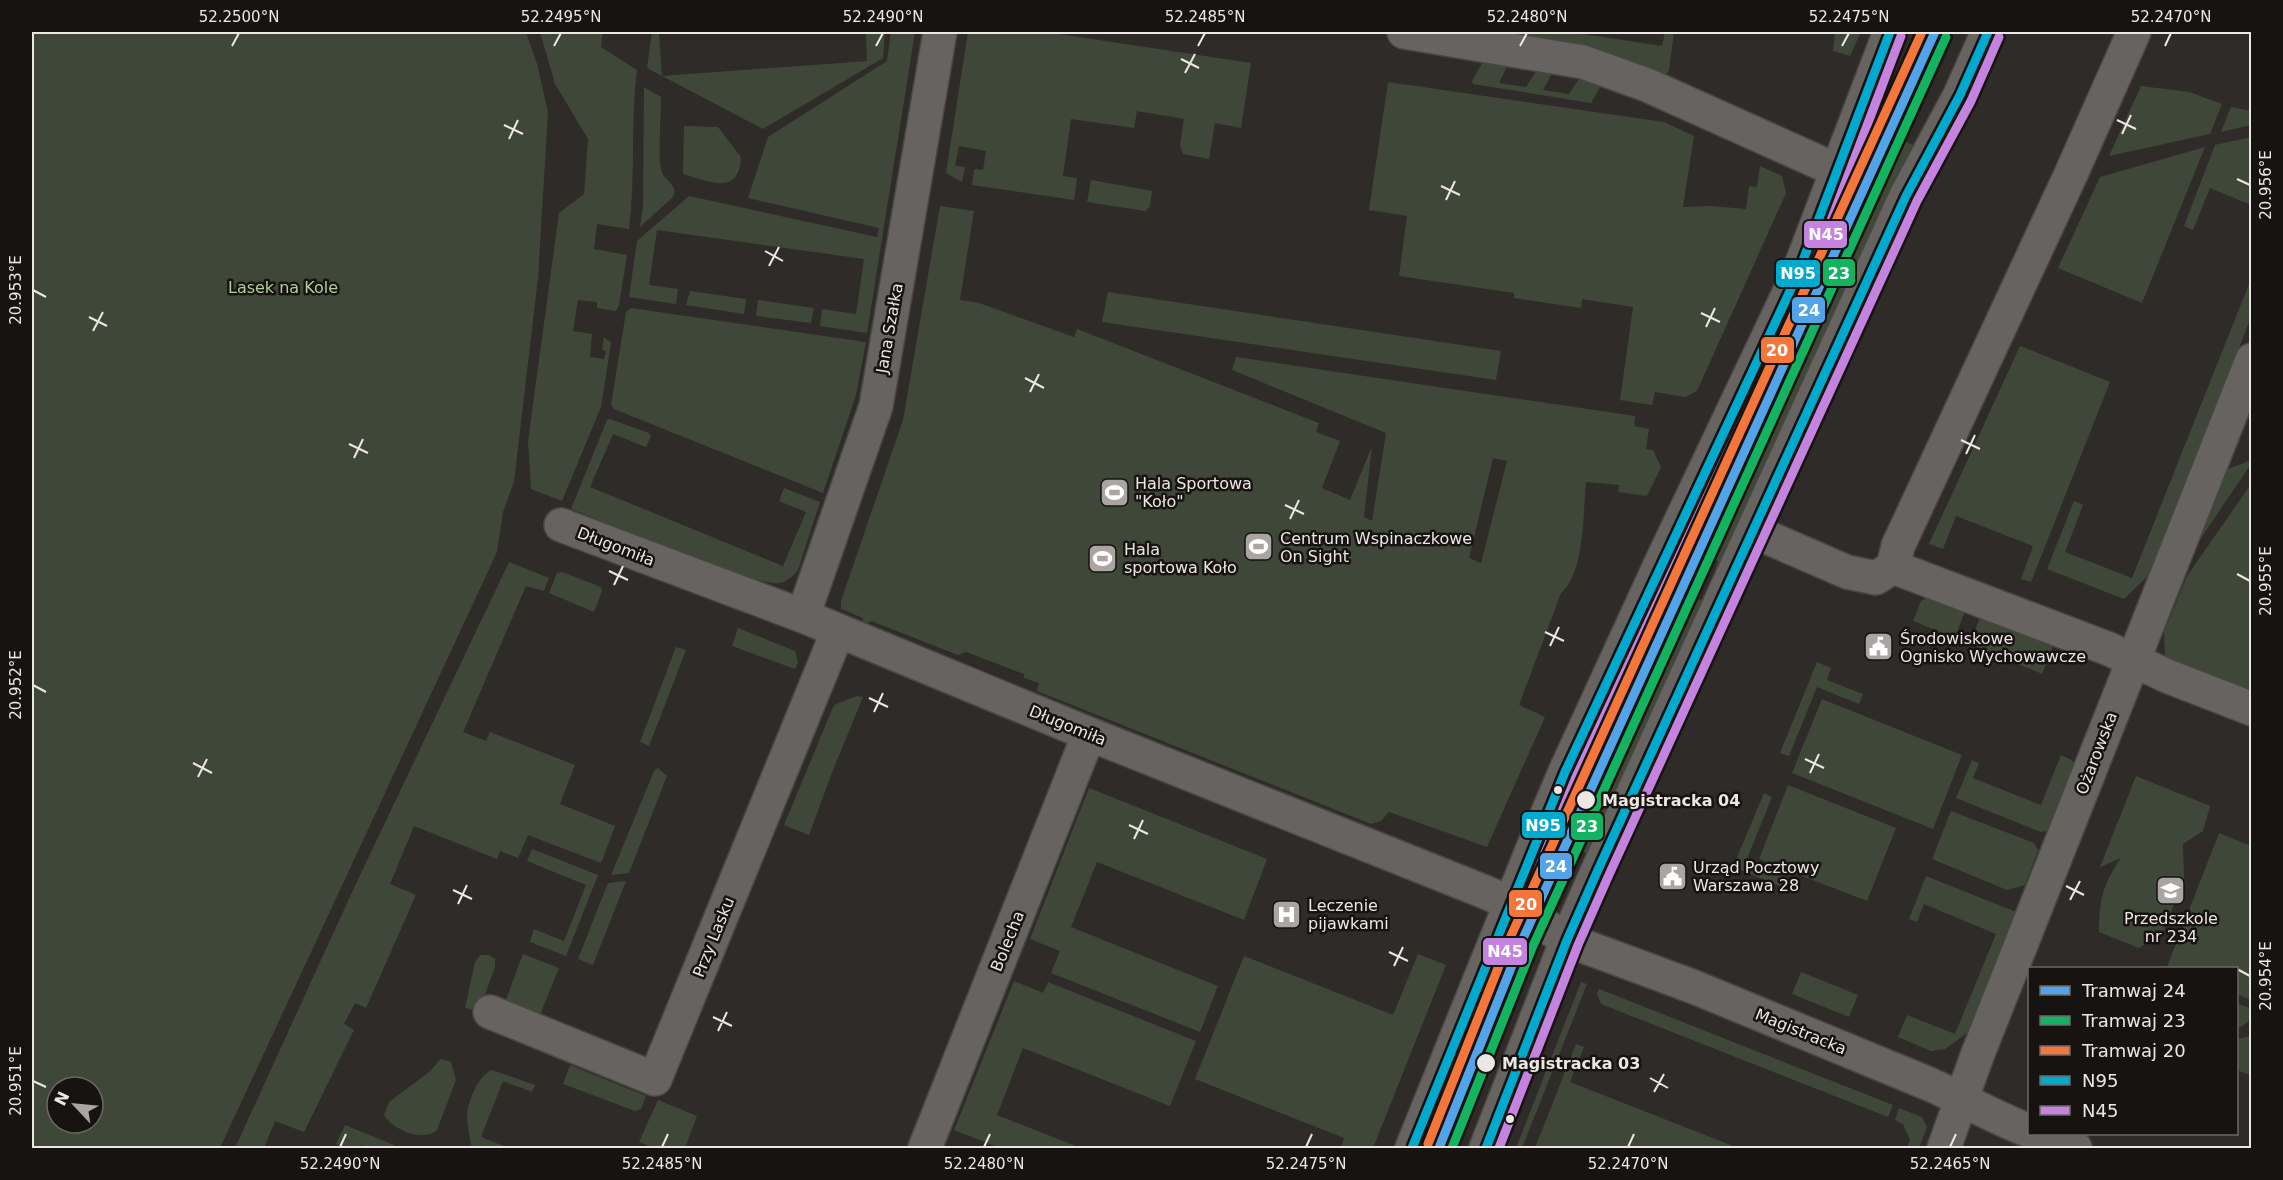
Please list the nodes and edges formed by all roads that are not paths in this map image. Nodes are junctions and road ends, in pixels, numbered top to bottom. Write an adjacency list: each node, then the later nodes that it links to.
1 (940, 32): 11 (street, Jana Szałka)
2 (1404, 32): 6 (street)
3 (1890, 32): 6 (street)
4 (1988, 32): 9 (street)
5 (2134, 32): 10 (street)
6 (1836, 170): 16 (street)
7 (2252, 360): 13 (street, Ożarowska)
8 (561, 525): 11 (street, Długomiła)
9 (1753, 531): 10 (street); 17 (street)
10 (1893, 567): 13 (street)
11 (803, 616): 12 (street, Długomiła)
12 (838, 630): 15 (street, Długomiła); 18 (street, Przy Lasku)
13 (2133, 660): 14 (street); 19 (street, Ożarowska)
14 (2252, 709)
15 (1089, 734): 16 (street, Długomiła); 22 (street, Bolecha)
16 (1511, 903): 17 (street, Długomiła); 23 (street)
17 (1567, 939): 19 (street, Magistracka); 24 (street)
18 (490, 1012)
19 (1962, 1099): 20 (street, Magistracka); 25 (street, Ożarowska)
20 (2028, 1130)
21 (2038, 1135): 26 (street)
22 (925, 1149)
23 (1412, 1149)
24 (1486, 1149)
25 (1944, 1149)
26 (2075, 1149)

